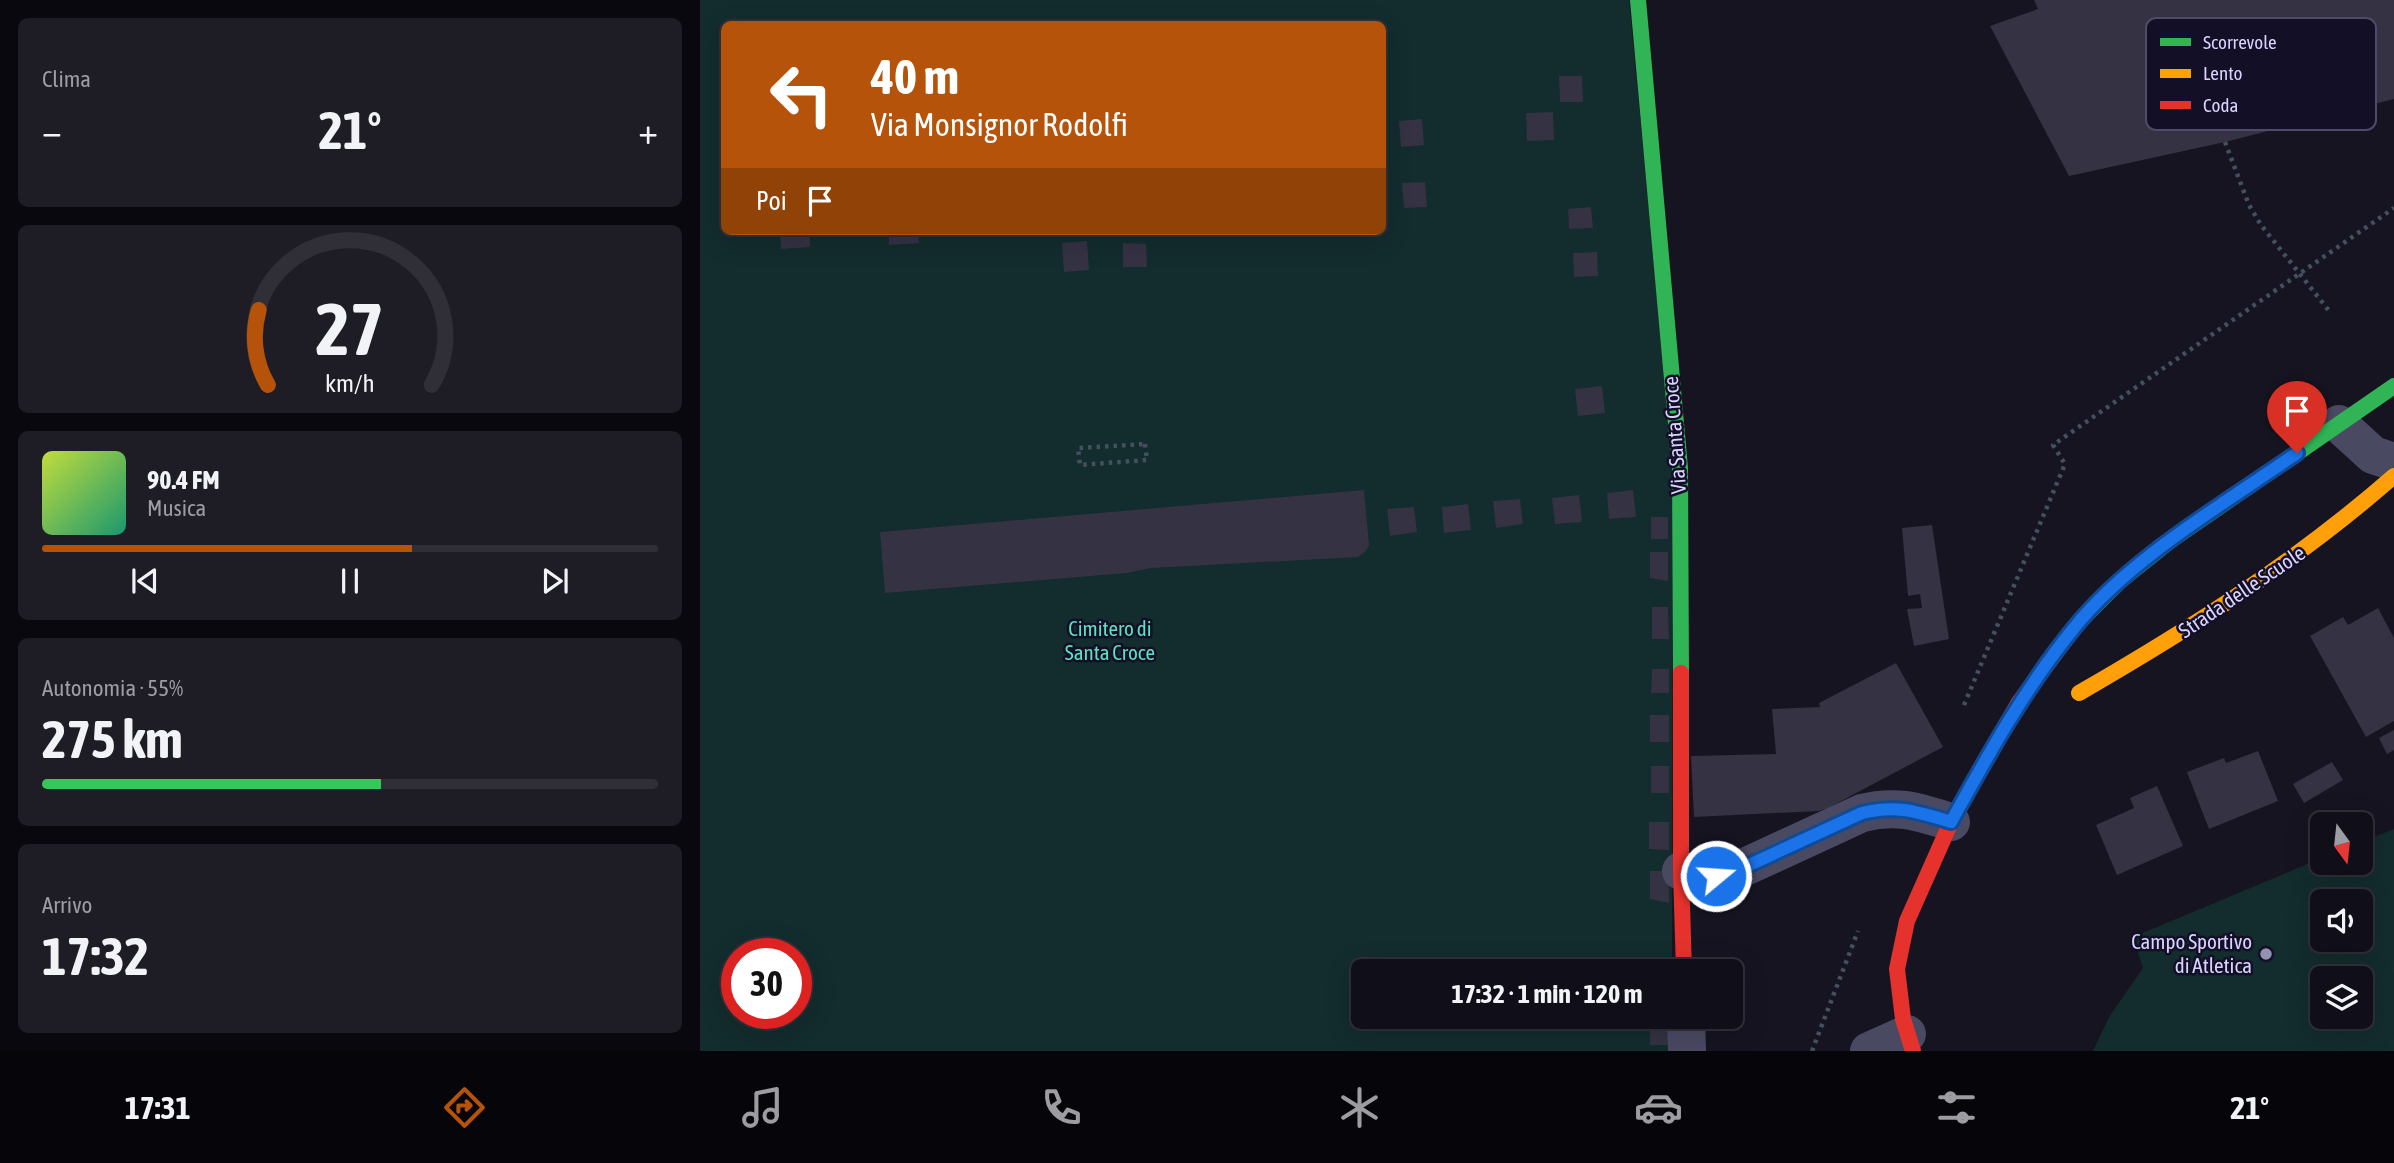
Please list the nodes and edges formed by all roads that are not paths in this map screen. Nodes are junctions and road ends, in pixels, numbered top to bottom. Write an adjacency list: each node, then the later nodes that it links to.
1 (1637, 0): 8 (street, Via Santa Croce)
2 (2394, 386): 3 (street)
3 (2339, 424): 4 (street); 7 (street)
4 (2394, 462)
5 (2394, 476): 6 (street, Strada delle Scuole)
6 (2079, 693)
7 (1951, 822): 8 (street); 11 (street)
8 (1681, 870): 9 (street, Via Santa Croce)
9 (1684, 959)
10 (1686, 1029): 12 (street)
11 (1910, 1042): 13 (street)
12 (1687, 1051)
13 (1869, 1051)

